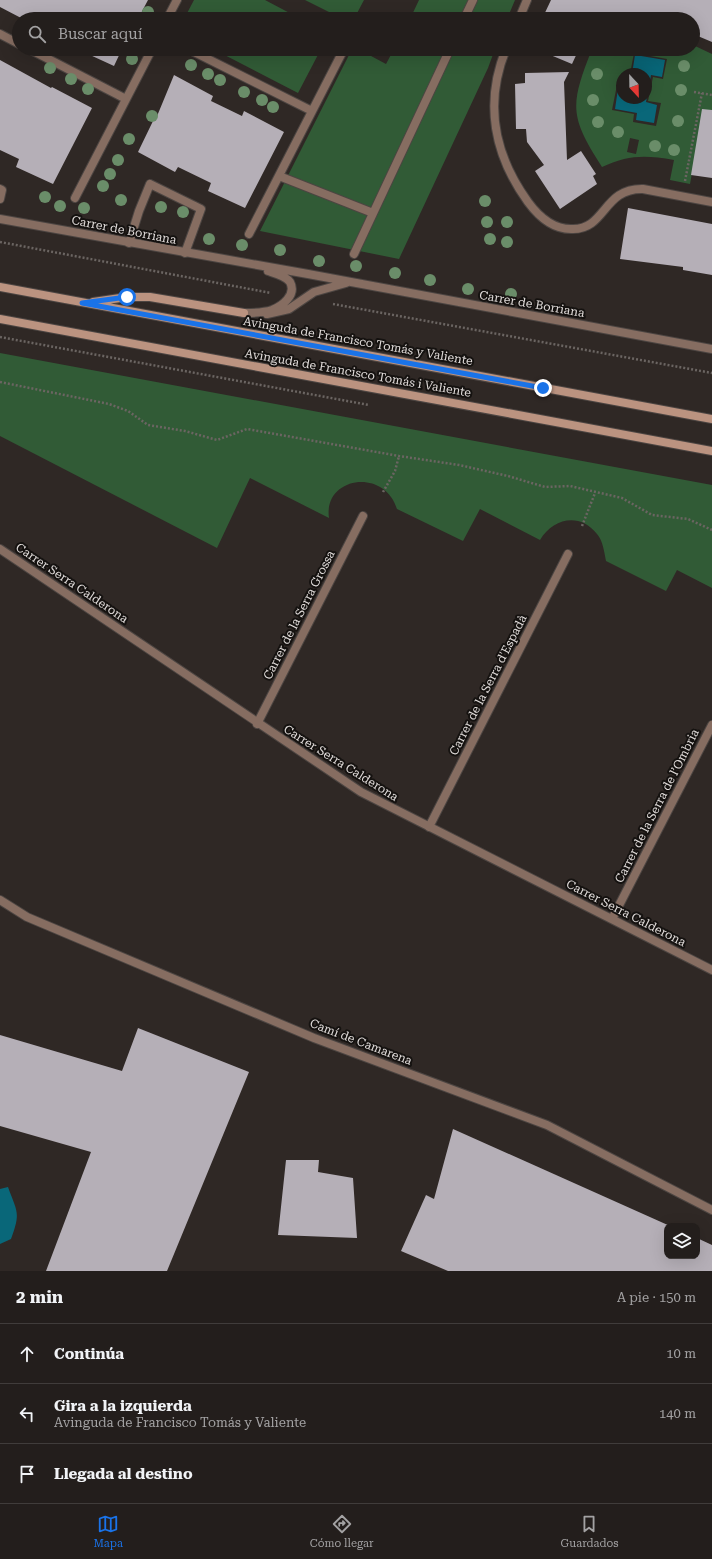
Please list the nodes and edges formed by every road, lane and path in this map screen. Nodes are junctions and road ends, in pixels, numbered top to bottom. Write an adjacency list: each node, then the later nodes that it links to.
1 (177, 0): 4 (street)
2 (473, 0): 5 (street)
3 (527, 0): 6 (street)
4 (171, 12)
5 (467, 12)
6 (522, 12)
7 (0, 34): 8 (street)
8 (12, 40)
9 (43, 56): 18 (street)
10 (148, 56): 18 (street)
11 (202, 56): 19 (street)
12 (340, 56): 19 (street)
13 (447, 56): 26 (street)
14 (504, 56): 25 (street)
15 (694, 92): 16 (path)
16 (702, 93): 17 (path); 21 (path)
17 (712, 95)
18 (126, 99): 23 (street)
19 (312, 111): 20 (street)
20 (279, 176): 26 (street); 28 (street)
21 (685, 185)
22 (0, 189): 24 (street)
23 (76, 198)
24 (0, 199)
25 (712, 202)
26 (373, 213): 32 (street)
27 (0, 219): 30 (street, Carrer de Borriana)
28 (248, 234)
29 (0, 242): 36 (path)
30 (129, 243): 31 (street, Carrer de Borriana); 31 (street)
31 (185, 253): 33 (street, Carrer de Borriana)
32 (354, 254)
33 (244, 263): 34 (street, Carrer de Borriana); 36 (street, Carrer de Borriana)
34 (348, 282): 37 (street, Carrer de Borriana); 42 (street, Carrer de Borriana)
35 (0, 287): 38 (main road, Avinguda de Francisco Tomás y Valiente)
36 (289, 296): 39 (street)
37 (306, 299): 39 (street, Carrer de Borriana); 43 (path)
38 (82, 303): 39 (main road); 46 (main road, Avinguda de Francisco Tomás y Valiente)
39 (244, 313)
40 (0, 319): 47 (main road, Avinguda de Francisco Tomás i Valiente)
41 (0, 337): 45 (path)
42 (712, 349)
43 (712, 373)
44 (0, 382): 48 (path)
45 (376, 406)
46 (712, 419)
47 (712, 451)
48 (399, 456): 49 (path); 50 (path)
49 (383, 492)
50 (595, 493): 52 (path); 53 (path)
51 (363, 516): 56 (street, Carrer de la Serra Grossa)
52 (582, 526)
53 (712, 530)
54 (0, 549): 56 (street, Carrer Serra Calderona)
55 (568, 554): 58 (street, Carrer de la Serra d'Espadà)
56 (257, 724): 58 (street, Carrer Serra Calderona)
57 (712, 725): 60 (street, Carrer de la Serra de l’Ombria)
58 (429, 827): 60 (street, Carrer Serra Calderona)
59 (0, 900): 62 (street, Camí de Camarena)
60 (612, 919): 61 (street, Carrer Serra Calderona)
61 (712, 970)
62 (712, 1210)

